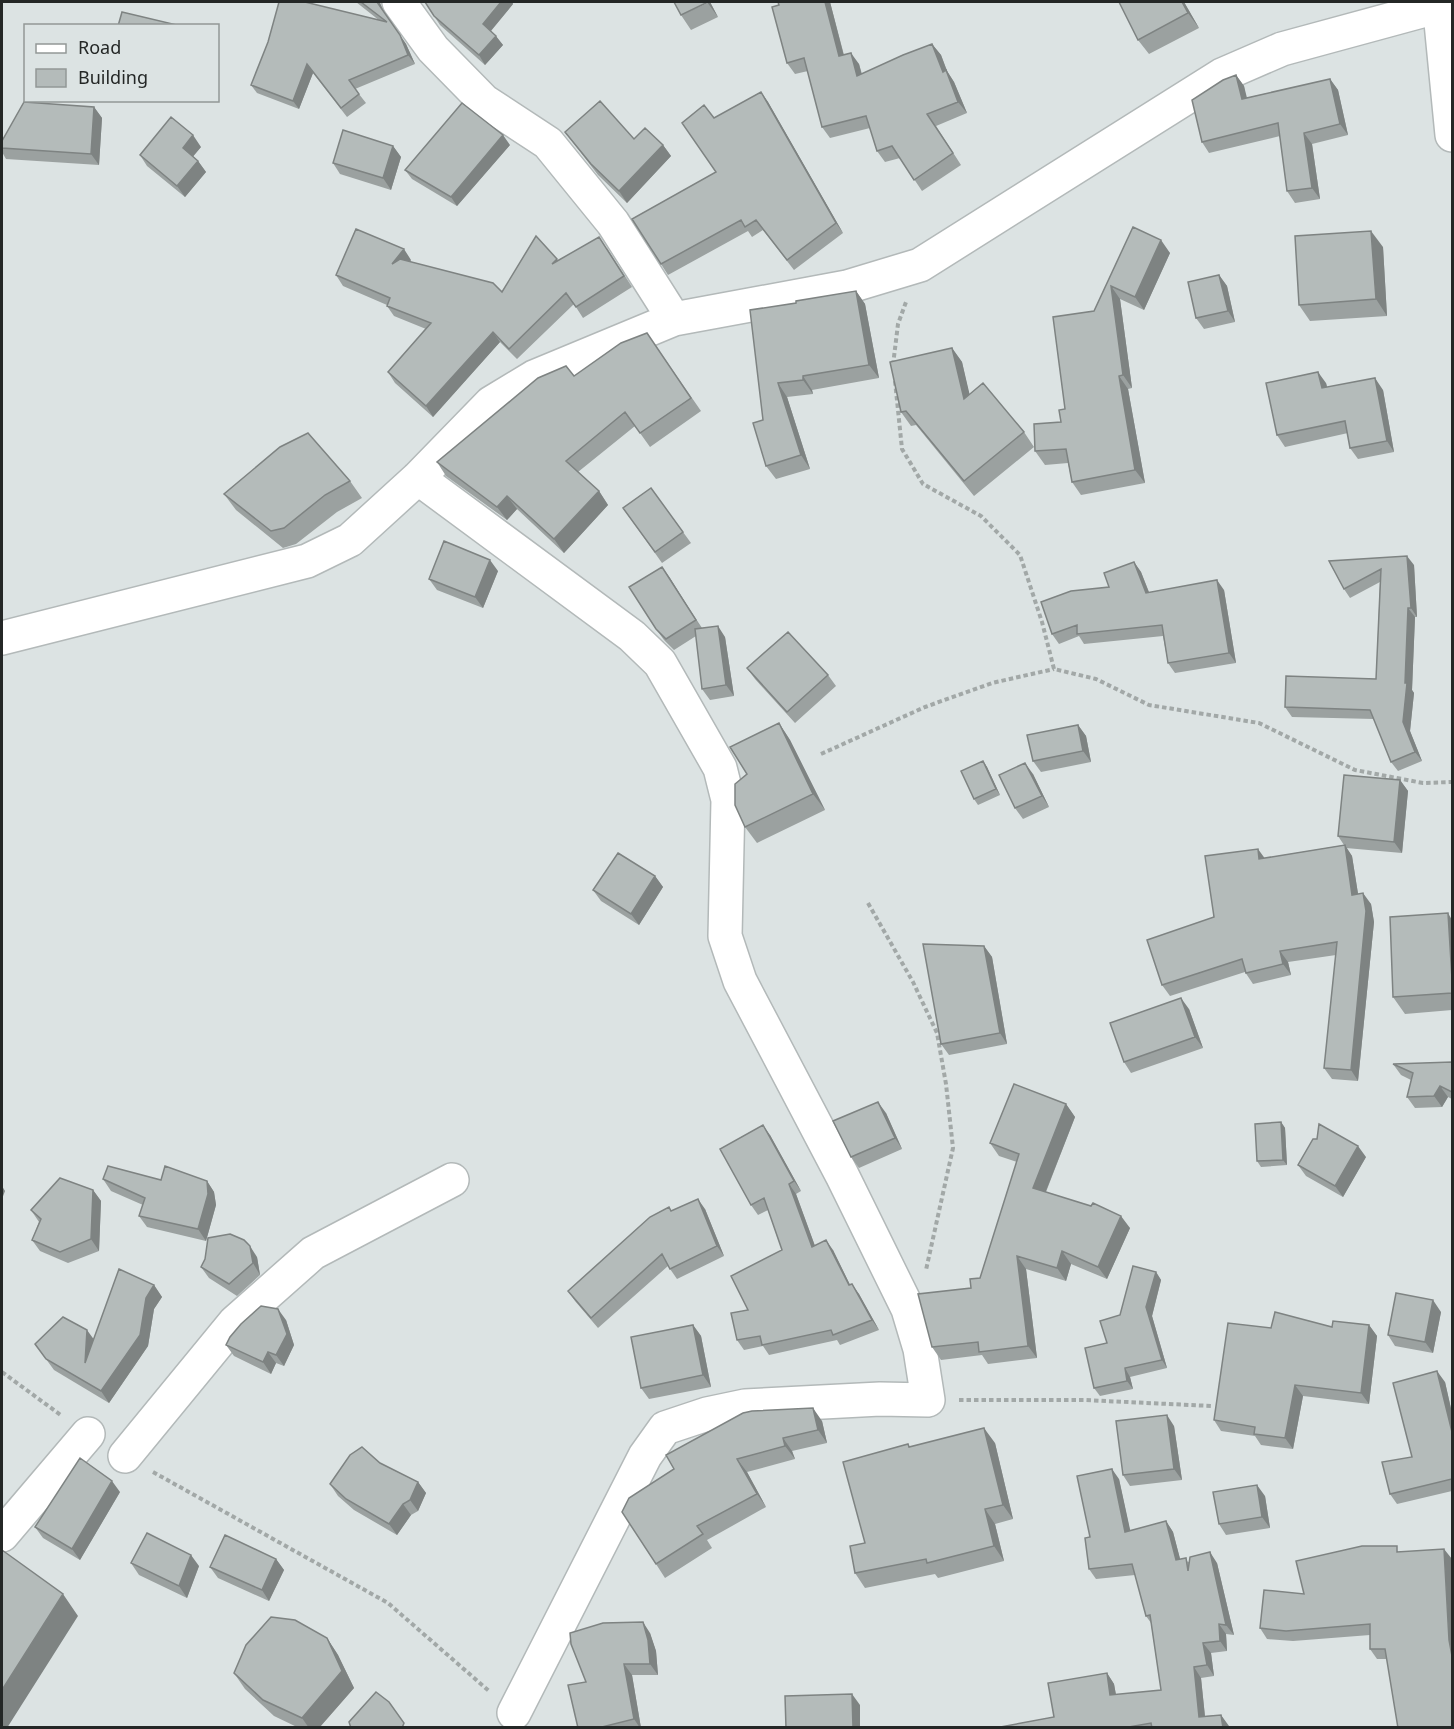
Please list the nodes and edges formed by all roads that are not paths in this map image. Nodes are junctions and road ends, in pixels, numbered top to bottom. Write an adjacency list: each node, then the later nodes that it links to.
1 (399, 2): 4 (street)
2 (1440, 4): 3 (street); 4 (street)
3 (1452, 135)
4 (674, 319): 5 (street)
5 (417, 478): 6 (street); 11 (street)
6 (2, 638)
7 (452, 1180): 9 (street)
8 (88, 1434): 10 (street)
9 (125, 1456)
10 (2, 1536)
11 (514, 1713)

